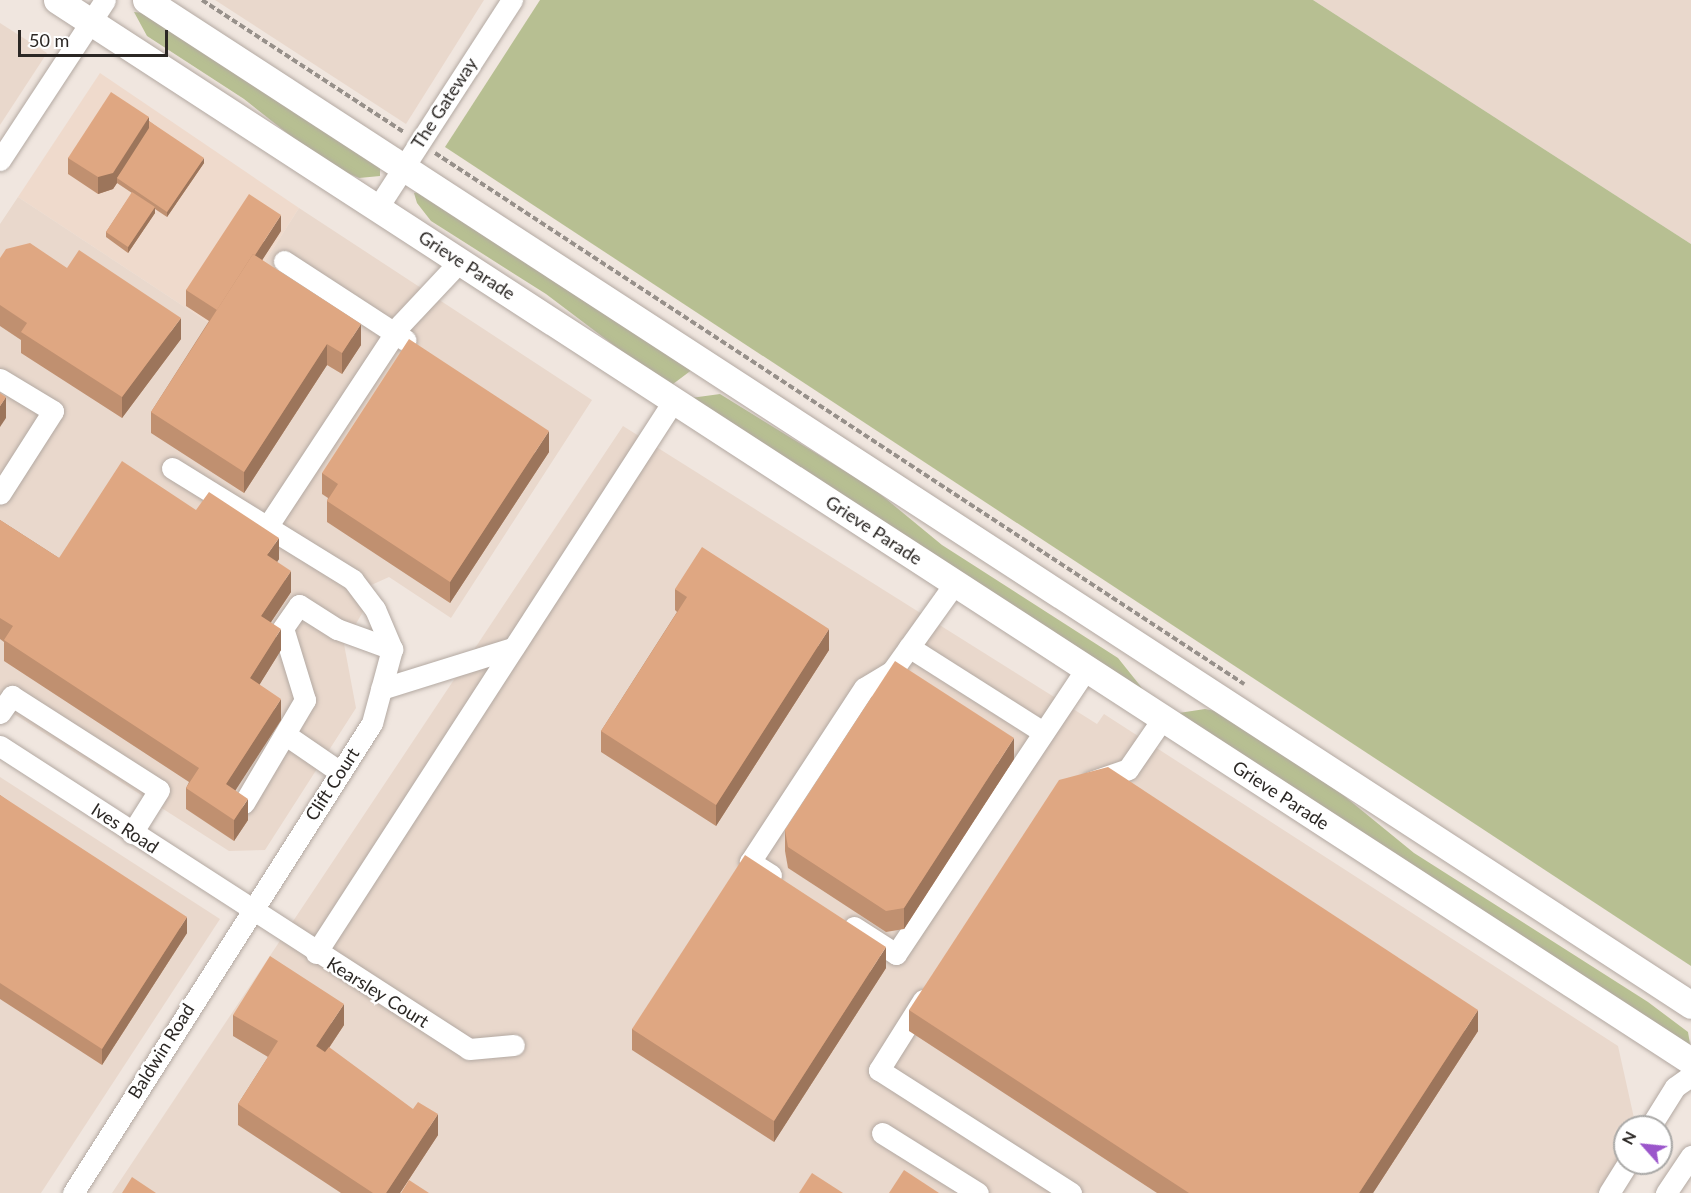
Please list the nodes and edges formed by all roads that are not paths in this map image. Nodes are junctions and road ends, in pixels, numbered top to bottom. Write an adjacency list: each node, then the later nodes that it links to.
1 (57, 0): 4 (main road, Grieve Parade)
2 (146, 0): 6 (main road)
3 (512, 0): 6 (street, The Gateway)
4 (98, 11): 5 (street); 7 (main road, Grieve Parade)
5 (0, 160)
6 (404, 165): 7 (street, The Gateway); 37 (main road)
7 (378, 207): 9 (main road, Grieve Parade)
8 (284, 261): 10 (street)
9 (460, 261): 10 (street); 13 (main road, Grieve Parade)
10 (394, 333): 11 (street); 16 (street)
11 (424, 352)
12 (0, 379): 15 (street)
13 (674, 400): 17 (main road, Grieve Parade); 18 (street)
14 (172, 468): 16 (street)
15 (0, 494)
16 (267, 527): 20 (street)
17 (955, 583): 19 (street); 21 (main road, Grieve Parade)
18 (513, 648): 22 (street); 35 (street)
19 (909, 648): 25 (street); 32 (street)
20 (392, 649): 22 (street, Clift Court); 26 (street)
21 (1086, 669): 24 (main road, Grieve Parade); 25 (street)
22 (381, 689): 28 (street, Clift Court)
23 (0, 713): 31 (street)
24 (1163, 718): 29 (street); 39 (main road, Grieve Parade)
25 (1043, 732): 34 (street)
26 (286, 735): 28 (street); 30 (street)
27 (0, 746): 31 (street, Ives Road)
28 (340, 772): 33 (street, Clift Court)
29 (1071, 788)
30 (244, 803)
31 (132, 833): 33 (street, Ives Road)
32 (789, 886)
33 (249, 909): 35 (street, Kearsley Court); 45 (street, Baldwin Road)
34 (838, 917)
35 (316, 953): 38 (street, Kearsley Court)
36 (935, 981): 47 (street)
37 (1691, 1005)
38 (514, 1045)
39 (1691, 1061)
40 (1691, 1076): 41 (street)
41 (1658, 1115)
42 (882, 1133): 46 (street)
43 (1691, 1156): 49 (street)
44 (1620, 1175): 48 (street)
45 (73, 1193)
46 (978, 1193)
47 (1071, 1193)
48 (1609, 1193)
49 (1666, 1193)

